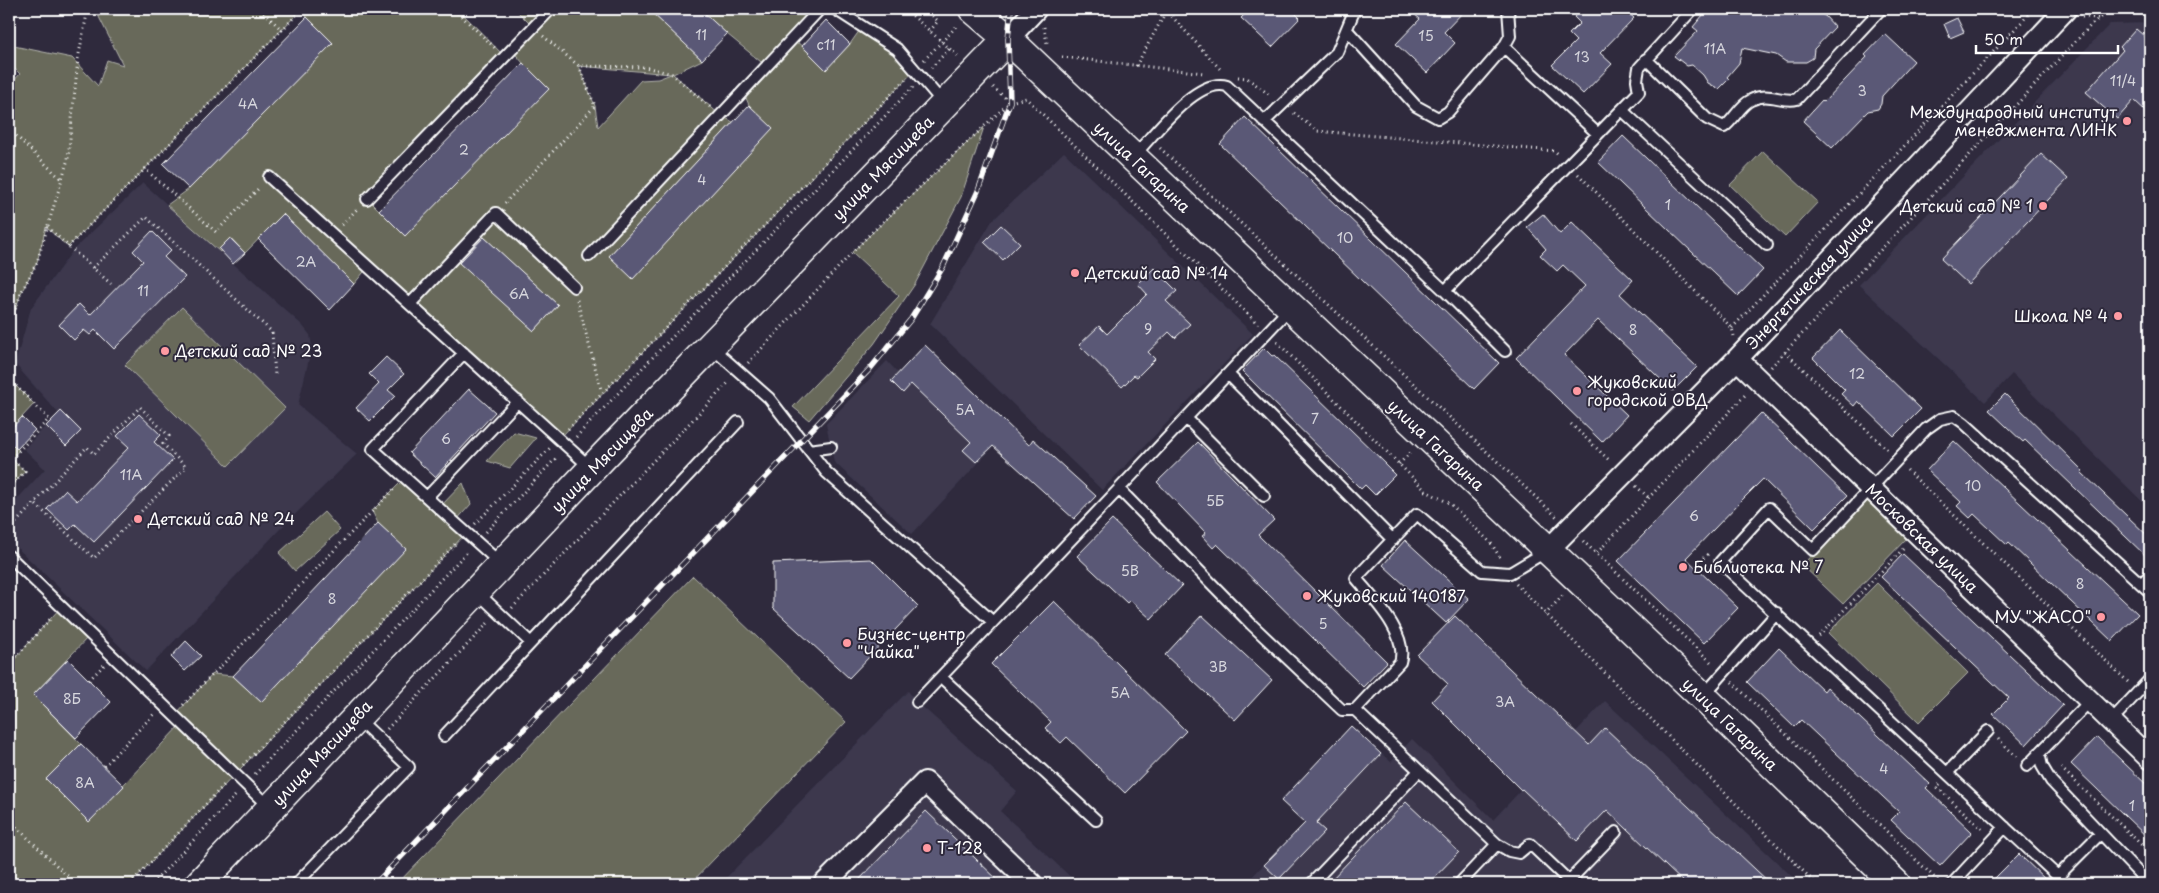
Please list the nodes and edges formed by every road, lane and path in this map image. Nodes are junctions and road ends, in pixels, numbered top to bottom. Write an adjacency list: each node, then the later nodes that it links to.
1 (88, 9): 52 (path)
2 (260, 9): 22 (path)
3 (302, 9): 22 (path)
4 (454, 9): 30 (path)
5 (551, 9): 21 (lane)
6 (820, 9): 44 (lane)
7 (835, 9): 39 (lane)
8 (905, 9): 24 (path)
9 (925, 9): 24 (path)
10 (973, 9): 25 (main road, улица Гагарина)
11 (1167, 9): 35 (path); 37 (path)
12 (1355, 9): 23 (lane)
13 (1508, 9): 28 (lane)
14 (1693, 9): 31 (lane)
15 (1881, 9): 31 (lane)
16 (2066, 9): 72 (street, Энергетическая улица)
17 (2110, 9): 70 (path)
18 (2143, 9): 19 (path)
19 (2150, 14)
20 (1040, 16): 25 (street); 27 (path)
21 (533, 27): 30 (lane); 33 (path)
22 (282, 30): 50 (path)
23 (1347, 30): 28 (lane); 42 (lane)
24 (930, 31): 26 (path)
25 (1008, 39): 32 (main road, улица Гагарина); 41 (main road, улица Мясищева)
26 (942, 42)
27 (1051, 47)
28 (1504, 47): 47 (lane)
29 (950, 48): 39 (path)
30 (505, 57): 53 (lane)
31 (1646, 59): 43 (lane)
32 (1056, 63): 34 (path); 35 (path); 40 (path); 48 (main road, улица Гагарина)
33 (579, 66): 44 (path); 54 (path)
34 (1071, 66)
35 (1136, 66): 36 (path)
36 (1208, 74)
37 (1217, 75)
38 (1233, 76): 42 (path)
39 (921, 77): 41 (lane); 82 (path)
40 (1026, 98): 67 (path); 73 (path)
41 (945, 104): 68 (main road, улица Мясищева)
42 (1282, 104): 45 (lane); 49 (path)
43 (1622, 110): 47 (lane); 57 (lane)
44 (720, 115): 59 (lane)
45 (1264, 122): 48 (lane); 63 (lane)
46 (9, 129): 52 (path)
47 (1598, 134): 49 (lane)
48 (1142, 148): 65 (main road, улица Гагарина); 94 (path)
49 (1569, 165): 63 (lane); 72 (path)
50 (144, 168): 51 (path); 58 (path)
51 (269, 177): 56 (lane)
52 (61, 180): 55 (path)
53 (367, 199): 56 (path)
54 (496, 213): 62 (lane); 64 (lane)
55 (46, 227): 58 (path); 66 (path)
56 (333, 235): 64 (lane)
57 (1767, 245)
58 (68, 247): 60 (path)
59 (589, 256)
60 (93, 268): 61 (path); 75 (path)
61 (111, 284)
62 (574, 286): 78 (path)
63 (1445, 291): 69 (lane)
64 (410, 304): 71 (lane)
65 (1291, 307): 67 (lane); 100 (main road, улица Гагарина)
66 (9, 325)
67 (1267, 332): 74 (lane); 105 (path)
68 (711, 347): 73 (lane); 86 (main road, улица Мясищева)
69 (1505, 351)
70 (1785, 352): 77 (path); 85 (path)
71 (464, 353): 79 (lane); 87 (lane)
72 (1737, 358): 77 (street, Московская улица); 94 (street, Энергетическая улица)
73 (739, 372): 84 (lane); 112 (path)
74 (1228, 374): 80 (lane); 97 (lane)
75 (276, 376)
76 (9, 379): 88 (path)
77 (1759, 380): 89 (street, Московская улица); 101 (path)
78 (602, 394)
79 (518, 401): 82 (lane); 92 (lane)
80 (1186, 418): 90 (lane); 91 (lane)
81 (738, 422): 114 (lane)
82 (567, 446): 86 (lane); 98 (path)
83 (831, 448): 84 (lane)
84 (809, 450): 113 (lane)
85 (1897, 460): 89 (lane); 107 (lane); 122 (path)
86 (592, 469): 103 (main road, улица Мясищева)
87 (405, 478): 92 (lane); 128 (path)
88 (9, 488)
89 (1870, 488): 96 (street, Московская улица); 111 (lane)
90 (1120, 489): 113 (lane); 127 (lane)
91 (1264, 496)
92 (427, 497): 98 (lane)
93 (34, 503): 93 (path); 95 (path)
94 (1570, 529): 100 (street, Энергетическая улица); 101 (path)
95 (9, 530)
96 (1918, 534): 115 (path); 124 (street, Московская улица)
97 (1393, 540): 105 (lane); 127 (lane)
98 (476, 542): 103 (lane); 141 (path)
99 (1714, 547): 104 (path)
100 (1548, 550): 105 (lane); 123 (main road, улица Гагарина)
101 (1597, 553): 118 (path)
102 (9, 556): 110 (lane)
103 (502, 564): 108 (main road, улица Мясищева)
104 (1708, 567)
105 (1510, 573): 161 (path)
106 (2150, 574): 107 (lane)
107 (2141, 584): 109 (lane)
108 (476, 591): 112 (lane); 129 (main road, улица Мясищева)
109 (2150, 592)
110 (61, 607): 116 (lane); 117 (path)
111 (1777, 614): 115 (lane); 118 (lane)
112 (501, 615): 114 (lane); 133 (path)
113 (993, 622): 119 (lane)
114 (531, 643): 132 (lane)
115 (1810, 645): 139 (lane)
116 (113, 657): 121 (path); 126 (lane)
117 (9, 665)
118 (1723, 674): 123 (lane); 163 (path)
119 (940, 677): 125 (lane); 144 (lane)
120 (2150, 679): 122 (lane)
121 (89, 680)
122 (2138, 692): 130 (lane)
123 (1702, 696): 162 (main road, улица Гагарина)
124 (2090, 701): 130 (street, Московская улица); 134 (lane)
125 (917, 702)
126 (163, 704): 128 (lane); 136 (path)
127 (1355, 710): 138 (lane)
128 (175, 715): 141 (lane)
129 (356, 718): 133 (lane); 142 (main road, улица Мясищева)
130 (2111, 721): 135 (street, Московская улица)
131 (1988, 731): 137 (path); 139 (lane)
132 (444, 736)
133 (378, 738): 156 (lane)
134 (2041, 752): 137 (lane); 148 (lane); 150 (path)
135 (2150, 759)
136 (104, 766)
137 (2027, 766)
138 (1419, 771): 149 (lane); 159 (lane)
139 (1947, 773): 145 (lane)
140 (1940, 783): 147 (path)
141 (246, 784): 142 (lane); 154 (path)
142 (271, 808): 155 (main road, улица Мясищева)
143 (9, 820): 153 (path)
144 (1096, 820)
145 (2005, 827): 151 (lane); 164 (lane)
146 (1616, 832): 152 (lane)
147 (1986, 833)
148 (2100, 834): 151 (lane); 166 (lane)
149 (1497, 844): 152 (lane); 160 (lane)
150 (2150, 853)
151 (2058, 876): 165 (lane)
152 (1569, 883)
153 (76, 884)
154 (152, 884)
155 (199, 884)
156 (296, 884)
157 (824, 884): 158 (street)
158 (1032, 884)
159 (1312, 884)
160 (1459, 884)
161 (1816, 884)
162 (1896, 884)
163 (1942, 884)
164 (1952, 884)
165 (2066, 884)
166 (2149, 884)

